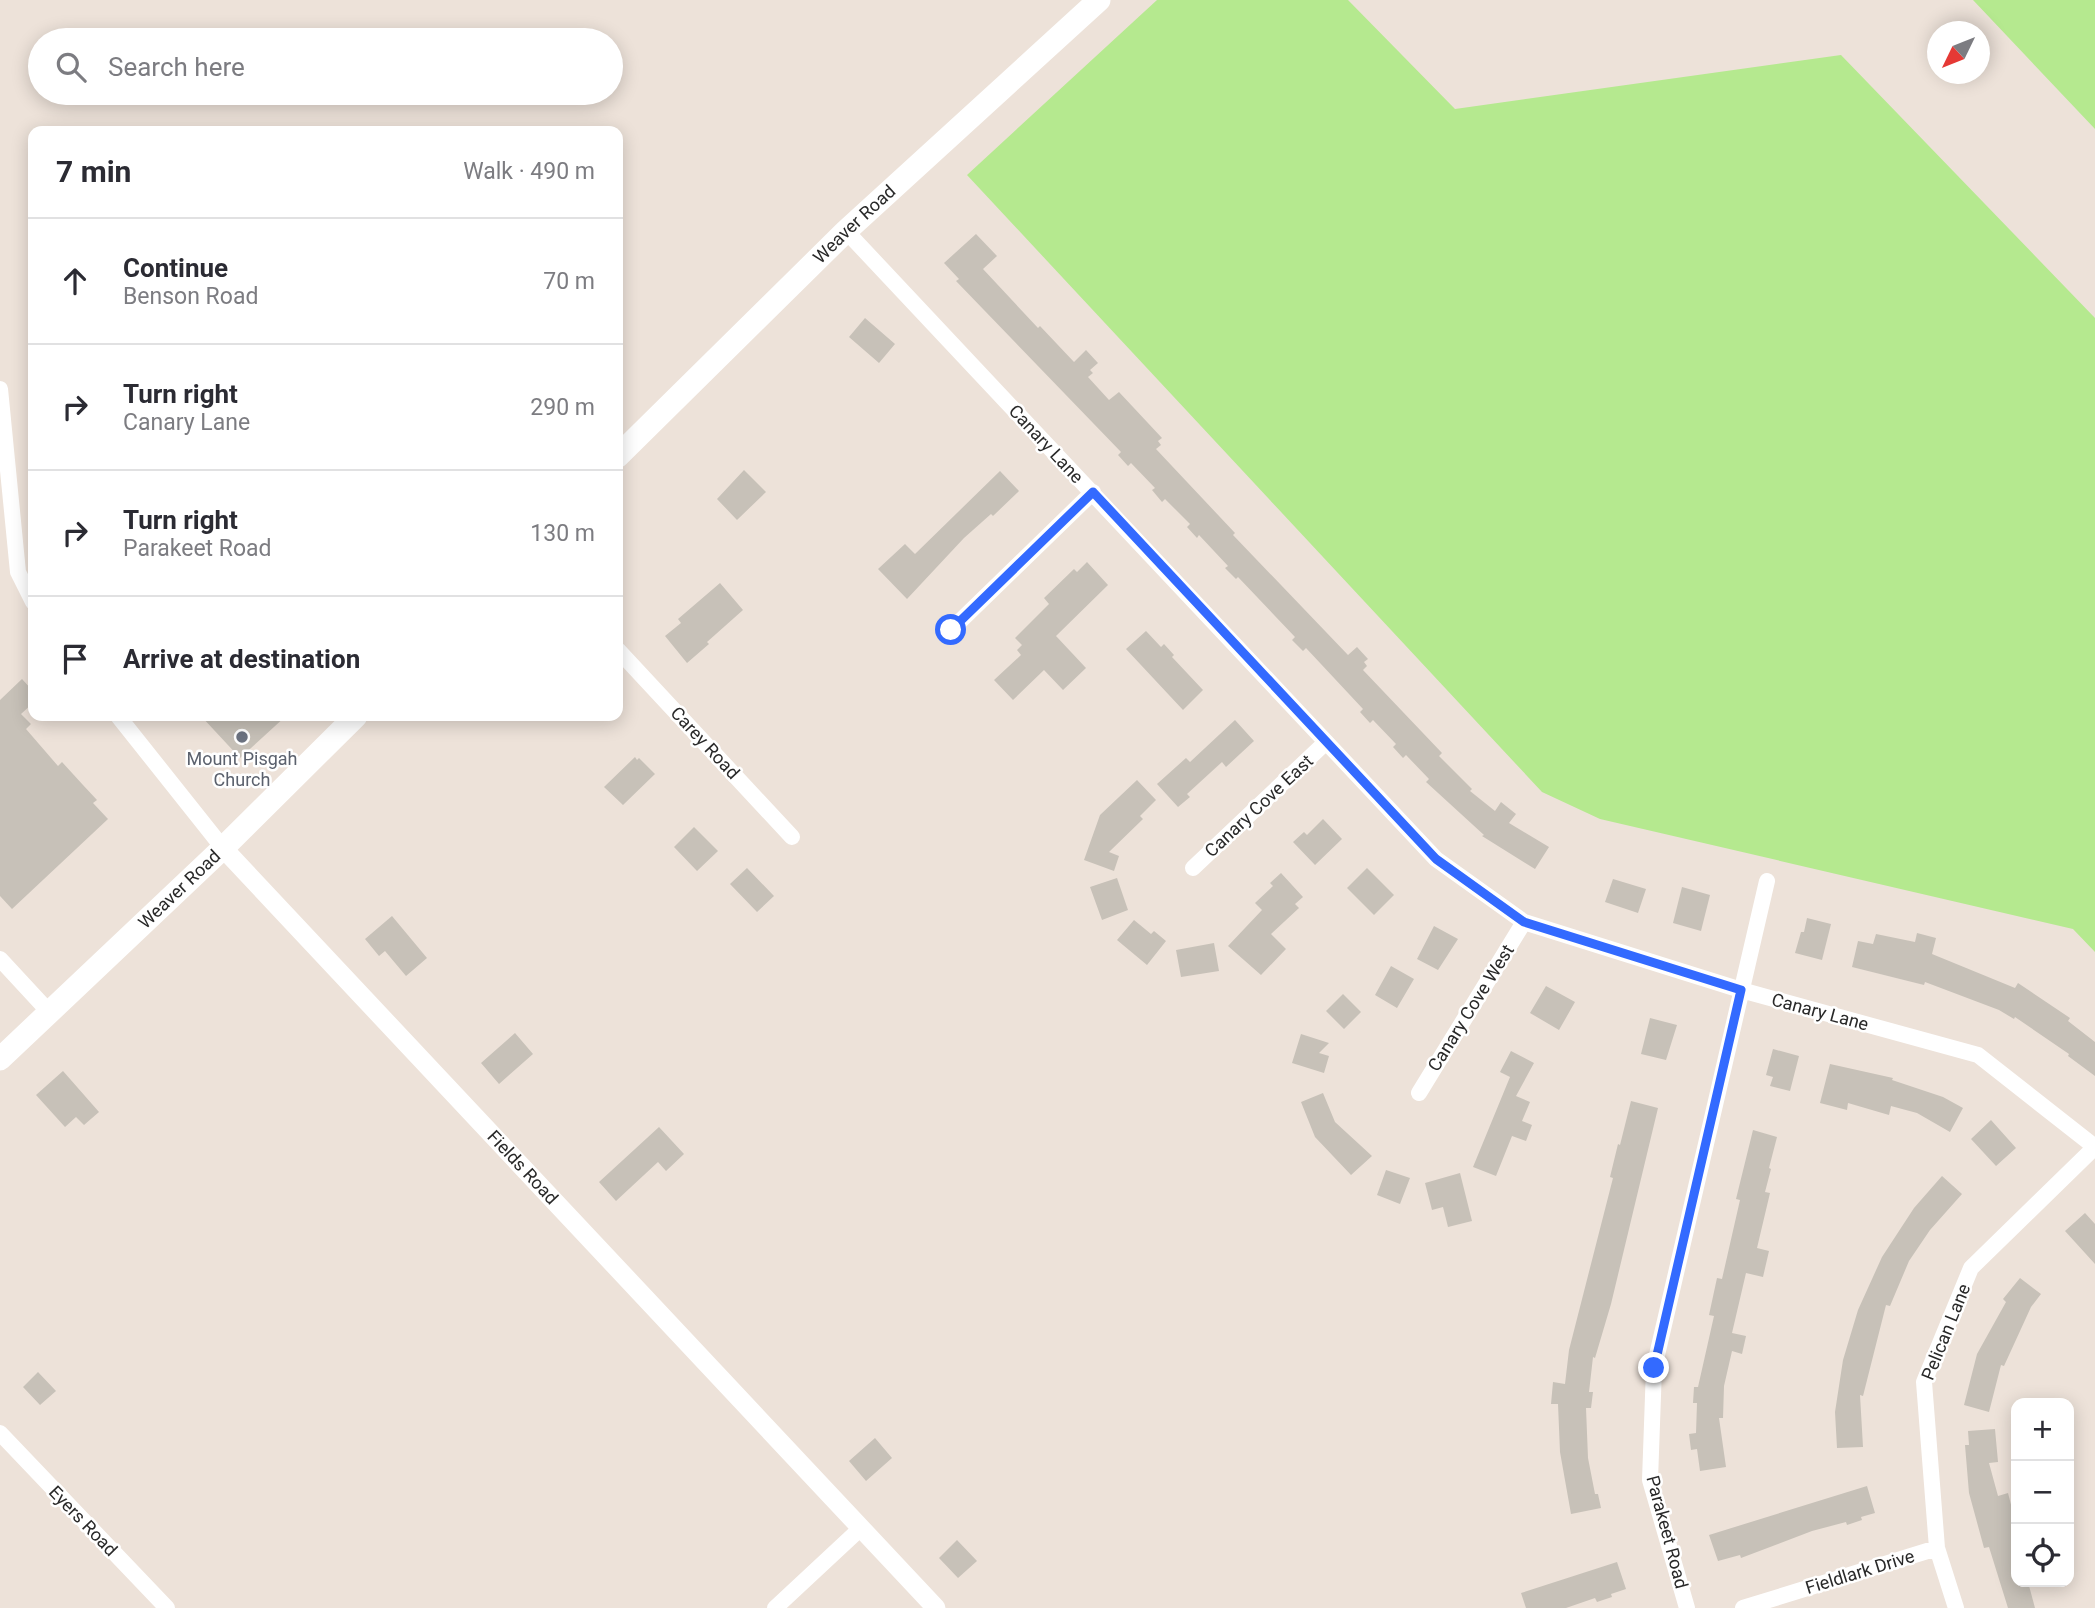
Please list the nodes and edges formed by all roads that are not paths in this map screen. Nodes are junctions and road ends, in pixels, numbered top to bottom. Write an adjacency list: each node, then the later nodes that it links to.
1 (1099, 0): 2 (main road, Weaver Road)
2 (846, 231): 4 (main road, Weaver Road); 5 (street, Canary Lane)
3 (0, 390): 6 (street)
4 (623, 451)
5 (1093, 492): 7 (street); 11 (street, Canary Lane)
6 (28, 592)
7 (951, 630)
8 (623, 655): 12 (street, Carey Road)
9 (122, 721): 13 (street, Fields Road)
10 (351, 721): 13 (main road, Weaver Road)
11 (1325, 743): 14 (street, Canary Cove East); 16 (street, Canary Lane)
12 (792, 836)
13 (223, 848): 19 (main road, Weaver Road); 24 (street, Fields Road)
14 (1193, 868)
15 (1768, 880): 18 (street, Parakeet Road)
16 (1524, 922): 18 (street, Canary Lane); 21 (street, Canary Cove West)
17 (0, 959): 19 (street)
18 (1741, 990): 22 (street, Canary Lane); 29 (street, Parakeet Road)
19 (50, 1013): 20 (main road, Weaver Road)
20 (0, 1059)
21 (1419, 1093)
22 (2095, 1147): 25 (street, Pelican Lane)
23 (0, 1433): 26 (street, Eyers Road)
24 (861, 1528): 27 (street); 28 (street, Fields Road)
25 (1937, 1548): 30 (street, Fieldlark Drive); 31 (street, Pelican Lane)
26 (167, 1608)
27 (775, 1608)
28 (936, 1608)
29 (1687, 1608)
30 (1743, 1608)
31 (1956, 1608)

